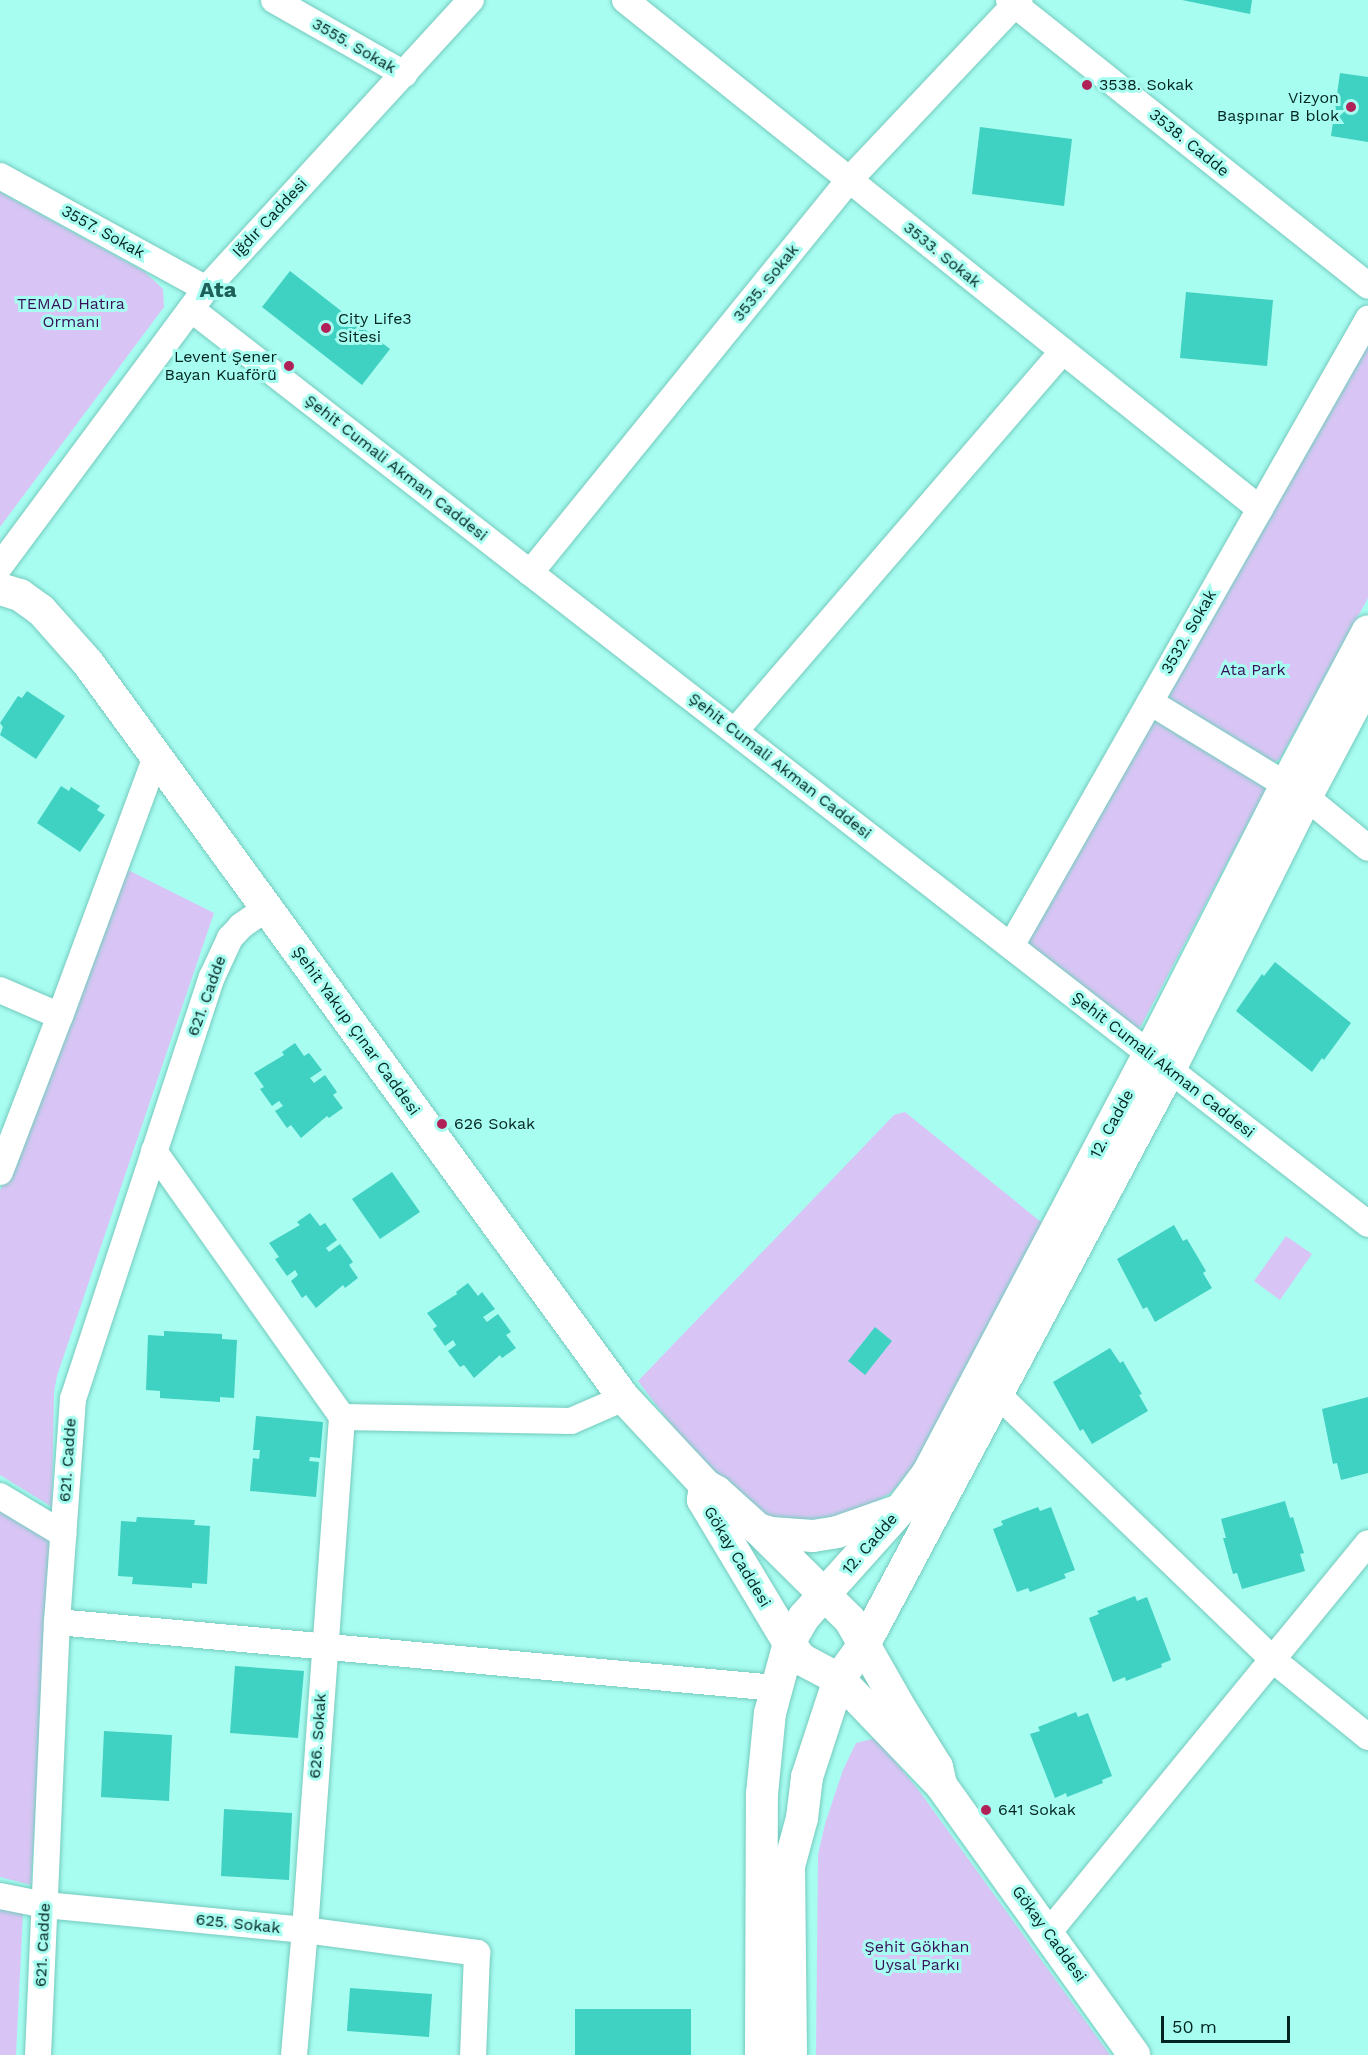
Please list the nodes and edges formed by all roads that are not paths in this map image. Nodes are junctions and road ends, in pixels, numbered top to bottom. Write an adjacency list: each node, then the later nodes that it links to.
1 (274, 0): 5 (street, 3555. Sokak)
2 (471, 0): 5 (street, Iğdır Caddesi)
3 (625, 0): 7 (street, 3533. Sokak)
4 (1015, 2): 7 (street, 3535. Sokak); 8 (street, 3538. Cadde)
5 (404, 75): 9 (street, Iğdır Caddesi)
6 (0, 176): 9 (street, 3557. Sokak)
7 (849, 180): 12 (street, 3533. Sokak); 15 (street, 3535. Sokak)
8 (1368, 286)
9 (206, 289): 10 (street, Iğdır Caddesi)
10 (191, 309): 14 (street, Iğdır Caddesi); 15 (street, Şehit Cumali Akman Caddesi)
11 (1368, 319): 13 (street, 3532. Sokak)
12 (1063, 351): 13 (street, 3533. Sokak); 20 (street)
13 (1260, 509): 19 (street, 3532. Sokak)
14 (0, 566)
15 (530, 573): 20 (street, Şehit Cumali Akman Caddesi)
16 (0, 590): 21 (main road, Şehit Yakup Çınar Caddesi)
17 (1368, 631): 22 (main road, 12. Cadde)
18 (1368, 680): 22 (main road, 12. Cadde)
19 (1150, 702): 22 (street); 25 (street, 3532. Sokak)
20 (735, 731): 25 (street, Şehit Cumali Akman Caddesi)
21 (156, 757): 24 (main road, Şehit Yakup Çınar Caddesi); 27 (street)
22 (1296, 791): 23 (street); 28 (main road, 12. Cadde)
23 (1368, 848)
24 (267, 908): 29 (street, 621. Cadde); 33 (main road, Şehit Yakup Çınar Caddesi)
25 (1011, 946): 28 (street, Şehit Cumali Akman Caddesi)
26 (0, 990): 27 (street)
27 (60, 1016): 30 (street)
28 (1159, 1062): 31 (street, Şehit Cumali Akman Caddesi); 32 (main road, 12. Cadde); 37 (main road, 12. Cadde)
29 (154, 1151): 34 (street); 39 (street, 621. Cadde)
30 (0, 1172)
31 (1368, 1224)
32 (996, 1393): 44 (main road, 12. Cadde); 46 (street)
33 (624, 1398): 34 (street); 35 (main road, Şehit Yakup Çınar Caddesi)
34 (342, 1417): 45 (street, 626. Sokak)
35 (705, 1485): 38 (main road, Gökay Caddesi); 43 (main road, Gökay Caddesi)
36 (0, 1496): 39 (street)
37 (901, 1509): 38 (main road); 41 (main road, 12. Cadde)
38 (758, 1529): 41 (main road, Gökay Caddesi)
39 (63, 1534): 42 (street, 621. Cadde)
40 (1368, 1543): 46 (street)
41 (824, 1596): 43 (main road, 12. Cadde); 44 (main road, Gökay Caddesi)
42 (57, 1622): 45 (street); 52 (street, 621. Cadde)
43 (789, 1643): 47 (main road, Gökay Caddesi); 48 (main road)
44 (865, 1643): 47 (main road, 12. Cadde); 50 (main road, Gökay Caddesi)
45 (324, 1647): 48 (street); 53 (street, 626. Sokak)
46 (1272, 1659): 49 (street); 54 (street)
47 (839, 1679): 50 (main road, Gökay Caddesi); 59 (main road)
48 (775, 1688): 58 (main road)
49 (1368, 1737)
50 (941, 1785): 54 (main road, Gökay Caddesi)
51 (0, 1896): 52 (street, 625. Sokak)
52 (45, 1905): 53 (street, 625. Sokak); 55 (street, 621. Cadde)
53 (306, 1930): 56 (street, 626. Sokak); 57 (street, 625. Sokak)
54 (1048, 1933): 60 (main road, Gökay Caddesi)
55 (38, 2055)
56 (294, 2055)
57 (473, 2055)
58 (761, 2055)
59 (791, 2055)
60 (1134, 2055)

